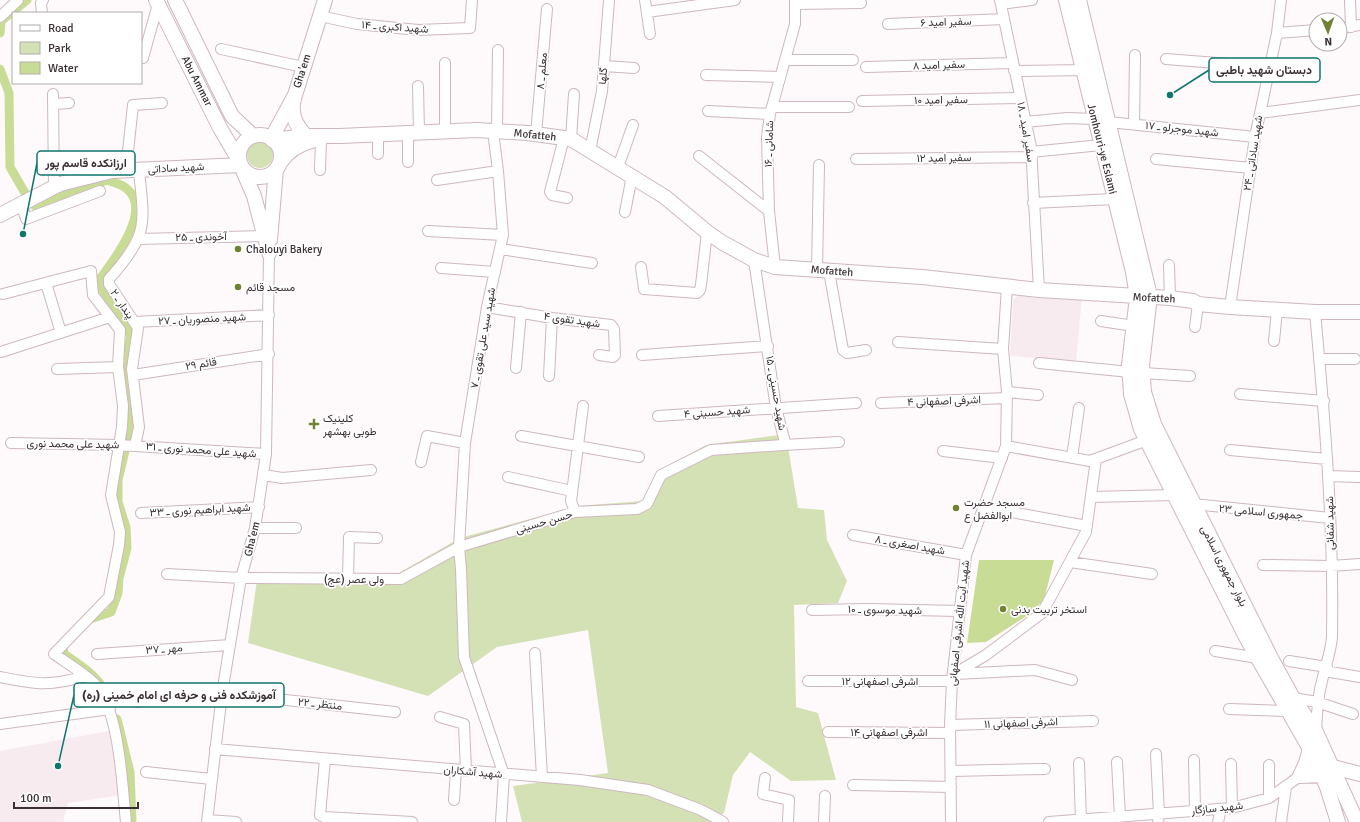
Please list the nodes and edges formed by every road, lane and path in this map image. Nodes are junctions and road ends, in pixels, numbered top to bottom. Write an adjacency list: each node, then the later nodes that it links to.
1 (18, 0): 22 (street)
2 (43, 0): 19 (street)
3 (175, 0): 58 (street, Abu Ammar)
4 (325, 0): 21 (street, Gha'em)
5 (472, 0): 21 (street, شهید اکبری ـ ۱۴)
6 (609, 0): 37 (street, گلها)
7 (645, 0): 20 (street)
8 (735, 0): 20 (street)
9 (1032, 0): 16 (street)
10 (1066, 0): 43 (street, Jomhouri-ye Eslami)
11 (1079, 0): 43 (street, Jomhouri-ye Eslami)
12 (1281, 0): 27 (street, شهید ساداتی ـ ۲۴)
13 (1350, 0): 25 (street)
14 (157, 2): 32 (street); 63 (street, Abu Ammar)
15 (795, 2): 17 (street); 34 (street, شامانی ـ ۱۶)
16 (1001, 2): 23 (street, سفیر امید ـ ۱۸)
17 (861, 3)
18 (547, 9): 67 (street, معلم ـ ۸)
19 (42, 12)
20 (647, 12): 28 (street)
21 (320, 16): 38 (street, Gha'em)
22 (0, 17)
23 (1004, 19): 24 (street, سفیر امید ۶); 40 (street, سفیر امید ـ ۱۸)
24 (888, 24)
25 (1356, 26)
26 (1308, 31): 27 (street)
27 (1277, 33): 41 (street, شهید ساداتی ـ ۲۴)
28 (650, 34)
29 (221, 49): 38 (street)
30 (498, 50): 65 (street, شهید سید علی تقوی ـ ۷)
31 (1135, 55): 61 (street)
32 (142, 58)
33 (1166, 59): 41 (street)
34 (785, 60): 35 (street); 45 (street, شامانی ـ ۱۶)
35 (853, 60)
36 (444, 63): 64 (street)
37 (604, 66): 42 (street); 77 (street, گلها)
38 (303, 67): 48 (street, Gha'em)
39 (866, 67): 40 (street, سفیر امید ۸)
40 (1013, 67): 43 (street, سفیر امید ۸); 49 (street, سفیر امید ـ ۱۸)
41 (1268, 67): 57 (street, شهید ساداتی ـ ۲۴)
42 (634, 68)
43 (1090, 70): 59 (street, Jomhouri-ye Eslami)
44 (706, 76): 45 (street)
45 (780, 77): 55 (street, شامانی ـ ۱۶)
46 (418, 86): 66 (street)
47 (574, 94): 73 (street)
48 (295, 95): 70 (street); 74 (street, Gha'em)
49 (1020, 98): 51 (street, سفیر امید ۱۰); 60 (street, سفیر امید ـ ۱۸)
50 (1360, 100): 57 (street)
51 (862, 101)
52 (162, 102): 89 (street, پندار ـ ۲)
53 (69, 104): 94 (street)
54 (849, 107): 55 (street)
55 (771, 110): 56 (street); 100 (street, شامانی ـ ۱۶)
56 (708, 111)
57 (1260, 113): 72 (street, شهید ساداتی ـ ۲۴)
58 (232, 116): 63 (street); 69 (street, Abu Ammar)
59 (1102, 121): 60 (street, شهید موجرلو ـ ۱۷); 61 (street, شهید موجرلو ـ ۱۷); 76 (street, Jomhouri-ye Eslami); 123 (street, Jomhouri-ye Eslami)
60 (1025, 122): 79 (street, سفیر امید ـ ۱۸)
61 (1134, 124): 72 (street, شهید موجرلو ـ ۱۷)
62 (634, 125): 87 (street)
63 (220, 128): 84 (street, Abu Ammar)
64 (445, 131): 65 (street, Mofatteh); 66 (street, Mofatteh)
65 (495, 131): 67 (street, Mofatteh); 91 (street, شهید سید علی تقوی ـ ۷)
66 (414, 133): 68 (street, Mofatteh); 83 (street)
67 (536, 134): 73 (street, Mofatteh)
68 (378, 135): 71 (street, Mofatteh); 78 (street)
69 (253, 136): 74 (street); 84 (street)
70 (306, 136): 71 (street); 74 (street)
71 (340, 136): 75 (street)
72 (1255, 137): 88 (street, شهید ساداتی ـ ۲۴)
73 (567, 138): 77 (street, Mofatteh); 96 (street)
74 (272, 139): 86 (street)
75 (321, 140): 86 (street); 90 (street)
76 (1101, 145): 79 (street, سفیر امید ۱۲); 97 (street, Jomhouri-ye Eslami)
77 (590, 151): 87 (street, Mofatteh)
78 (378, 154)
79 (1031, 154): 81 (street, سفیر امید ۱۲); 99 (street, سفیر امید ـ ۱۸)
80 (699, 156): 100 (street)
81 (856, 159)
82 (1156, 159): 88 (street)
83 (408, 162)
84 (241, 165): 86 (street); 89 (street, شهید ساداتی); 106 (street, Abu Ammar)
85 (819, 165): 116 (street)
86 (277, 167): 109 (street)
87 (618, 167): 92 (street, Mofatteh)
88 (1251, 168): 126 (street, شهید ساداتی ـ ۲۴)
89 (132, 170): 94 (street, شهید ساداتی); 107 (street, پندار ـ ۲)
90 (320, 170)
91 (498, 171): 93 (street); 105 (street, شهید سید علی تقوی ـ ۷)
92 (632, 176): 101 (street); 104 (street, Mofatteh)
93 (437, 180)
94 (54, 187): 98 (street, شهید ساداتی)
95 (100, 191): 98 (street)
96 (567, 198)
97 (1114, 199): 99 (street); 123 (street, Jomhouri-ye Eslami)
98 (21, 203): 102 (street, شهید ساداتی)
99 (1033, 203): 120 (street, سفیر امید ـ ۱۸)
100 (770, 211): 114 (street, شامانی ـ ۱۶)
101 (625, 212)
102 (0, 215)
103 (428, 231): 105 (street)
104 (707, 232): 110 (street, Mofatteh); 113 (street)
105 (503, 235): 108 (street, شهید سید علی تقوی ـ ۷)
106 (265, 236): 107 (street, آخوندی ـ ۲۵); 109 (street, Abu Ammar)
107 (138, 239): 135 (street, پندار ـ ۲)
108 (501, 249): 111 (street); 117 (street, شهید سید علی تقوی ـ ۷)
109 (269, 253): 131 (street, Gha'em)
110 (754, 260): 114 (street, Mofatteh); 141 (street, شهید حسینی ـ ۱۵)
111 (592, 263)
112 (1169, 265): 122 (street)
113 (641, 267)
114 (775, 267): 116 (street, Mofatteh)
115 (441, 268): 117 (street)
116 (823, 270): 119 (street, Mofatteh); 143 (street)
117 (495, 272): 125 (street, شهید سید علی تقوی ـ ۷)
118 (46, 283): 121 (street); 132 (street); 138 (street)
119 (1008, 287): 120 (street, Mofatteh); 142 (street, شهید آیت الله اشرفی اصفهانی)
120 (1039, 290): 123 (street, Mofatteh)
121 (3, 294)
122 (1170, 298): 123 (street, Mofatteh); 124 (street, Mofatteh)
123 (1145, 299): 124 (street); 136 (street, بلوار جمهوری اسلامی); 154 (street, بلوار جمهوری اسلامی)
124 (1198, 304): 126 (street, Mofatteh); 137 (street)
125 (487, 307): 128 (street, شهید تقوی ۴); 172 (street, شهید سید علی تقوی ـ ۷)
126 (1230, 307): 127 (street, Mofatteh)
127 (1277, 310): 129 (street, Mofatteh); 139 (street)
128 (521, 312): 133 (street, شهید تقوی ۴); 152 (street)
129 (1315, 312): 130 (street, Mofatteh); 148 (street, شهید شفائی)
130 (1360, 312)
131 (269, 315): 135 (street, شهید منصوریان ـ ۲۷); 145 (street, Gha'em)
132 (110, 317): 138 (street); 151 (street)
133 (552, 318): 146 (street, شهید تقوی ۴); 156 (street)
134 (1101, 321): 136 (street)
135 (135, 322): 155 (street, پندار ـ ۲)
136 (1134, 326): 154 (street, بلوار جمهوری اسلامی)
137 (1195, 327)
138 (61, 333): 144 (street)
139 (1274, 341)
140 (898, 342): 142 (street)
141 (768, 346): 147 (street); 165 (street, شهید حسینی ـ ۱۵)
142 (1003, 349): 159 (street, شهید آیت الله اشرفی اصفهانی)
143 (866, 350)
144 (1, 352)
145 (269, 354): 155 (street, قائم ۲۹); 180 (street, Gha'em)
146 (599, 355)
147 (642, 355)
148 (1320, 359): 149 (street); 161 (street, شهید شفائی)
149 (1355, 359)
150 (1039, 363): 154 (street)
151 (118, 367): 153 (street); 173 (street)
152 (516, 368)
153 (57, 369)
154 (1136, 373): 157 (street); 169 (street, بلوار جمهوری اسلامی); 190 (street, بلوار جمهوری اسلامی)
155 (133, 375): 175 (street, پندار ـ ۲)
156 (549, 376)
157 (1190, 376)
158 (1240, 394): 161 (street)
159 (1007, 395): 160 (street, اشرفی اصفهانی ۴); 163 (street, اشرفی اصفهانی ۴); 176 (street, شهید آیت الله اشرفی اصفهانی)
160 (1038, 395)
161 (1324, 401): 184 (street, شهید شفائی)
162 (856, 403): 165 (street, شهید حسینی ۴)
163 (881, 403)
164 (583, 406): 177 (street)
165 (776, 408): 167 (street, شهید حسینی ۴); 174 (street, شهید حسینی ـ ۱۵)
166 (1079, 408): 183 (street)
167 (658, 416)
168 (521, 436): 177 (street)
169 (1147, 440): 185 (street); 190 (street, بلوار جمهوری اسلامی)
170 (839, 442): 174 (street)
171 (11, 443): 173 (street, شهید علی محمد نوری)
172 (465, 443): 186 (street); 208 (street, شهید سید علی تقوی ـ ۷)
173 (119, 445): 175 (street, شهید علی محمد نوری); 228 (street)
174 (783, 445): 189 (street, شهید حسینی ـ ۱۵)
175 (135, 446): 180 (street, شهید علی محمد نوری ـ ۳۱)
176 (1006, 446): 182 (street, شهید آیت الله اشرفی اصفهانی); 183 (street)
177 (578, 448): 181 (street); 194 (street)
178 (1230, 450): 184 (street)
179 (943, 451): 182 (street)
180 (266, 454): 188 (street, Gha'em)
181 (639, 457)
182 (1002, 458): 199 (street, شهید آیت الله اشرفی اصفهانی)
183 (1072, 458): 185 (street)
184 (1327, 458): 191 (street, شهید شفائی)
185 (1093, 460): 196 (street)
186 (422, 462)
187 (371, 470): 188 (street)
188 (264, 474): 198 (street, Gha'em)
189 (661, 475): 200 (street, حسن حسینی)
190 (1171, 475): 195 (street, بلوار جمهوری اسلامی); 197 (street, بلوار جمهوری اسلامی)
191 (1328, 476): 193 (street); 202 (street, شهید شفائی)
192 (508, 477): 194 (street)
193 (1360, 477)
194 (572, 491): 200 (street)
195 (1174, 495): 196 (street); 220 (street, بلوار جمهوری اسلامی)
196 (1091, 497): 203 (street)
197 (1193, 504): 202 (street, جمهوری اسلامی ۲۳); 220 (street, بلوار جمهوری اسلامی)
198 (259, 507): 201 (street, شهید ابراهیم نوری ـ ۳۳); 204 (street, Gha'em)
199 (984, 507): 203 (street); 209 (street, شهید آیت الله اشرفی اصفهانی)
200 (575, 512): 208 (street, حسن حسینی)
201 (141, 513)
202 (1330, 518): 213 (street, شهید شفائی)
203 (1086, 526): 210 (street)
204 (255, 528): 205 (street); 216 (street, Gha'em)
205 (296, 528)
206 (853, 535): 209 (street, شهید اصغری ـ ۸)
207 (377, 538): 217 (street)
208 (459, 547): 217 (street, ولی عصر (عج)); 264 (street, شهید سید علی تقوی ـ ۷)
209 (966, 555): 219 (street, شهید آیت الله اشرفی اصفهانی)
210 (1070, 562): 215 (street); 231 (street)
211 (1360, 564): 213 (street)
212 (1263, 565): 213 (street)
213 (1331, 566): 227 (street, شهید شفائی)
214 (167, 574): 216 (street, ولی عصر (عج))
215 (1152, 574)
216 (241, 578): 217 (street, ولی عصر (عج)); 221 (street, Gha'em)
217 (348, 579)
218 (812, 610): 219 (street, شهید موسوی ـ ۱۰)
219 (959, 611): 231 (street, شهید آیت الله اشرفی اصفهانی)
220 (1252, 636): 225 (street, بلوار جمهوری اسلامی); 235 (street, بلوار جمهوری اسلامی)
221 (230, 645): 224 (street, مهر ـ ۳۷); 234 (street, Gha'em)
222 (1215, 651): 225 (street)
223 (535, 653): 266 (street)
224 (97, 654)
225 (1258, 658): 240 (street, بلوار جمهوری اسلامی)
226 (1289, 661): 227 (street)
227 (1326, 669): 230 (street); 237 (street, شهید شفائی)
228 (85, 676): 229 (street); 238 (street)
229 (0, 677)
230 (1360, 677)
231 (953, 678): 232 (street, اشرفی اصفهانی ۱۲); 233 (street, اشرفی اصفهانی ۱۲); 246 (street, شهید آیت الله اشرفی اصفهانی)
232 (1072, 680)
233 (808, 681)
234 (222, 693): 236 (street, منتظر ـ ۲۲); 241 (street, منتظر ـ ۲۲); 249 (street, Gha'em)
235 (1293, 698): 237 (street); 248 (street, بلوار جمهوری اسلامی)
236 (136, 702)
237 (1317, 702): 242 (street); 248 (street, شهید شفائی)
238 (110, 709): 245 (street); 284 (street)
239 (1229, 709): 240 (street)
240 (1288, 711): 250 (street, بلوار جمهوری اسلامی)
241 (394, 712)
242 (1353, 714)
243 (440, 717): 259 (street)
244 (1093, 721): 246 (street, اشرفی اصفهانی ۱۱)
245 (0, 724)
246 (950, 729): 247 (street, اشرفی اصفهانی ۱۴); 260 (street, شهید آیت الله اشرفی اصفهانی)
247 (828, 732)
248 (1316, 732): 261 (street, بلوار جمهوری اسلامی)
249 (215, 749): 252 (street, شهید آشکاران); 268 (street, Gha'em)
250 (1310, 749): 261 (street, بلوار جمهوری اسلامی); 265 (street, شهید سازگار)
251 (1156, 754): 280 (street)
252 (325, 759): 259 (street, شهید آشکاران); 286 (street)
253 (1194, 760): 277 (street)
254 (1118, 762): 278 (street)
255 (1079, 763): 281 (street)
256 (1231, 764): 275 (street)
257 (1269, 765): 273 (street)
258 (1045, 769): 260 (street)
259 (461, 771): 264 (street, شهید آشکاران); 274 (street)
260 (951, 771): 270 (street, شهید آیت الله اشرفی اصفهانی)
261 (1328, 771): 263 (street); 265 (street); 279 (street, بلوار جمهوری اسلامی); 282 (street, بلوار جمهوری اسلامی)
262 (146, 772): 268 (street)
263 (1360, 774)
264 (504, 775): 266 (street, شهید آشکاران); 287 (street)
265 (1300, 776): 271 (street, شهید سازگار)
266 (542, 777): 288 (street, شهید آشکاران)
267 (765, 778): 289 (street)
268 (211, 779): 283 (street, Gha'em)
269 (853, 785): 270 (street)
270 (951, 787): 291 (street, شهید آیت الله اشرفی اصفهانی)
271 (1286, 787): 273 (street, شهید سازگار); 294 (street)
272 (825, 796): 290 (street)
273 (1268, 798): 275 (street, شهید سازگار)
274 (454, 800)
275 (1232, 808): 276 (street, شهید سازگار)
276 (1221, 809): 277 (street, شهید سازگار); 293 (street)
277 (1195, 811): 280 (street, شهید سازگار)
278 (1120, 817): 280 (street, شهید سازگار); 281 (street, شهید سازگار)
279 (1355, 817): 282 (street)
280 (1159, 818)
281 (1086, 820): 292 (street, شهید سازگار)
282 (1337, 820)
283 (207, 821): 285 (street)
284 (126, 822)
285 (236, 822)
286 (412, 822)
287 (502, 822)
288 (723, 822)
289 (788, 822)
290 (824, 822)
291 (951, 822)
292 (1049, 822)
293 (1218, 822)
294 (1281, 822)

